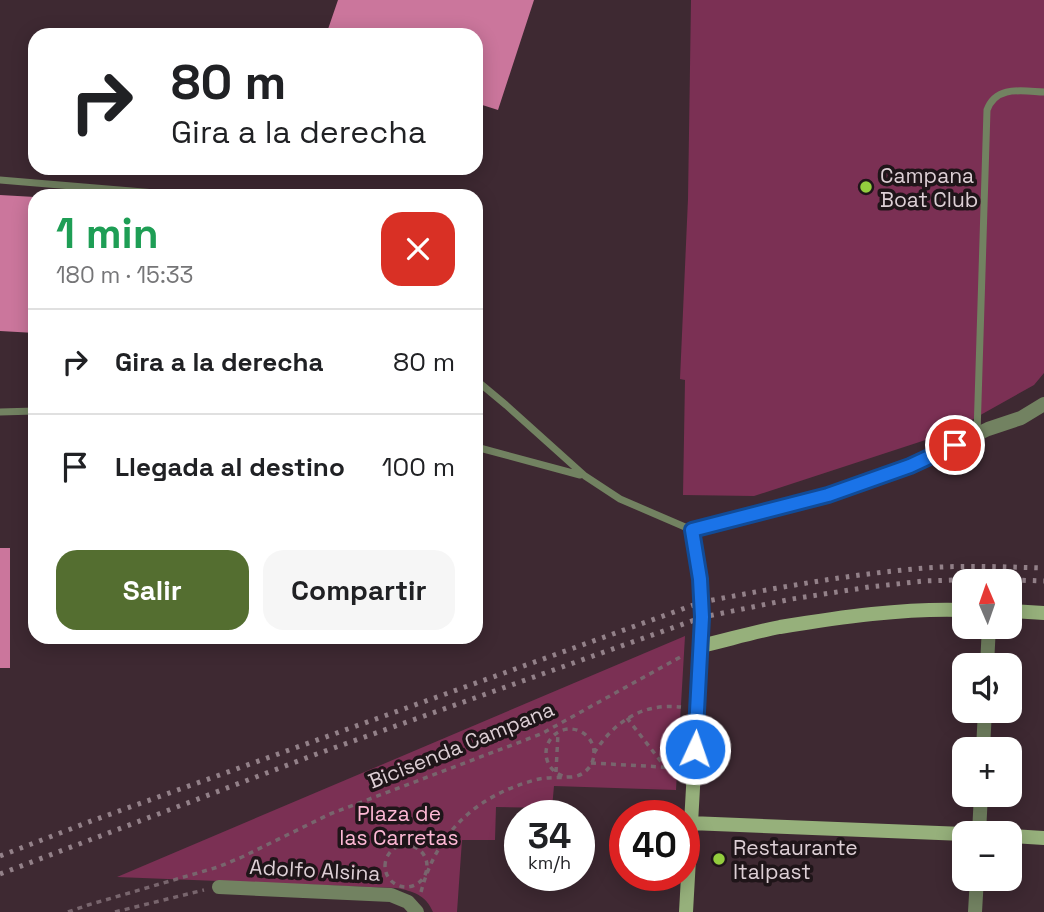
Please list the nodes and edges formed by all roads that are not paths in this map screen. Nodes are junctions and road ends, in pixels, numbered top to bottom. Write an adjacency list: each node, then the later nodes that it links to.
1 (1044, 92): 10 (lane)
2 (0, 180): 3 (lane)
3 (107, 189)
4 (483, 386): 12 (lane)
5 (1044, 404): 9 (street)
6 (28, 411): 7 (lane)
7 (0, 412)
8 (1044, 414): 9 (lane)
9 (1021, 418): 10 (street)
10 (977, 434): 13 (street)
11 (483, 449): 12 (lane)
12 (585, 476): 13 (lane)
13 (692, 530): 17 (street)
14 (952, 610): 17 (street)
15 (1022, 612): 16 (street)
16 (1044, 613)
17 (701, 646): 18 (street)
18 (692, 800)
19 (700, 823): 20 (street)
20 (952, 834)
21 (1022, 837): 22 (street)
22 (1044, 838)
23 (219, 887): 26 (street, Adolfo Alsina)
24 (687, 891): 27 (street)
25 (976, 891): 28 (street)
26 (413, 908)
27 (686, 912)
28 (975, 912)

